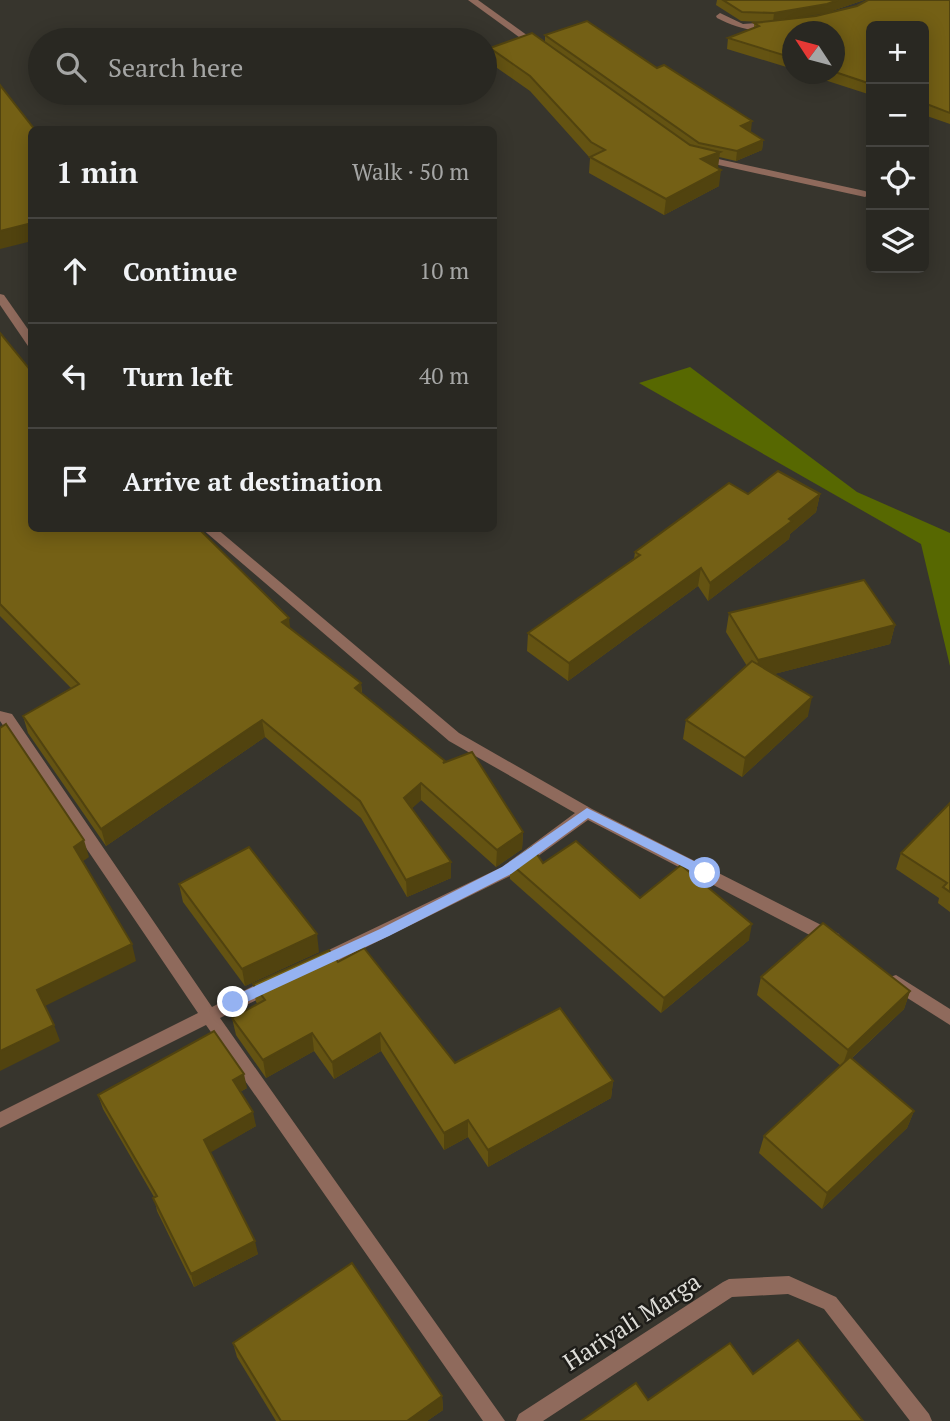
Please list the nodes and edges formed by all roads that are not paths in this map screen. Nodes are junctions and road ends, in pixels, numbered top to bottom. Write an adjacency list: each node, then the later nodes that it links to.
1 (472, 0): 4 (street)
2 (720, 16): 3 (street)
3 (782, 23)
4 (547, 53)
5 (694, 157): 6 (street)
6 (865, 194)
7 (0, 297): 8 (street)
8 (28, 338)
9 (212, 532): 11 (street)
10 (0, 716): 16 (street)
11 (587, 813): 12 (street); 13 (street)
12 (847, 949)
13 (309, 967)
14 (881, 972): 17 (street)
15 (284, 979): 16 (street)
16 (208, 1014): 18 (street); 19 (street)
17 (950, 1018)
18 (0, 1121)
19 (495, 1421)
20 (526, 1421): 21 (street, Hariyali Marga)
21 (922, 1421)

